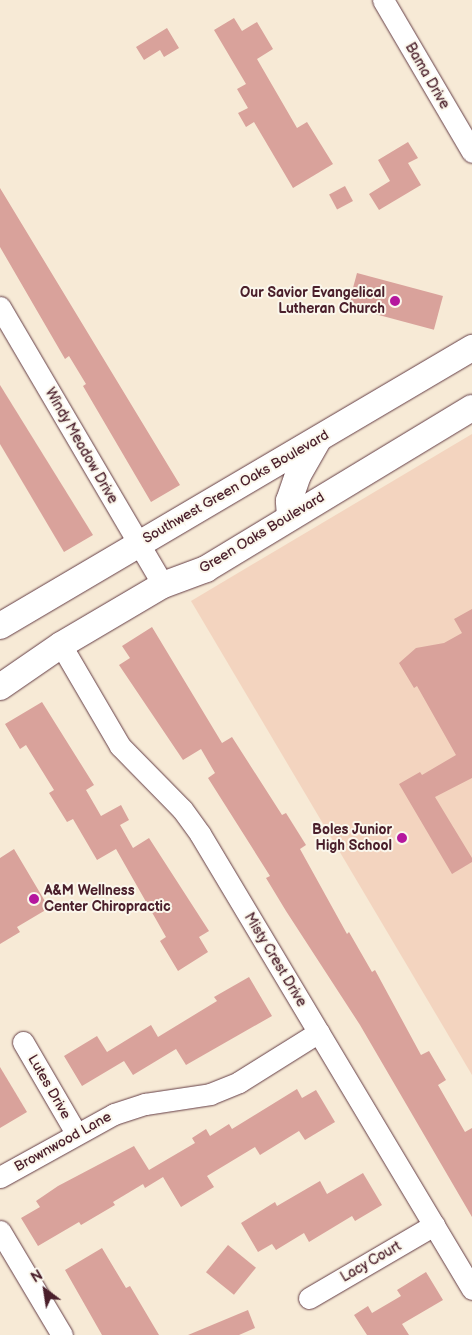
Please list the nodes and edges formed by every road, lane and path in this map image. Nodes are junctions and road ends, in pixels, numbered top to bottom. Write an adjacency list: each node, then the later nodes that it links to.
1 (383, 0): 2 (street, Bama Drive)
2 (472, 152)
3 (0, 307): 8 (street, Windy Meadow Drive)
4 (472, 348): 6 (main road, Southwest Green Oaks Boulevard)
5 (472, 408): 7 (main road, Green Oaks Boulevard)
6 (318, 439): 7 (main road); 8 (main road, Southwest Green Oaks Boulevard)
7 (290, 516): 9 (main road, Green Oaks Boulevard)
8 (138, 543): 9 (street, Windy Meadow Drive); 10 (main road, Southwest Green Oaks Boulevard)
9 (163, 585): 11 (main road, Green Oaks Boulevard)
10 (0, 626)
11 (61, 645): 12 (main road, Green Oaks Boulevard); 13 (street, Misty Crest Drive)
12 (0, 687)
13 (318, 1032): 15 (street, Brownwood Lane); 17 (street, Misty Crest Drive)
14 (22, 1042): 15 (street, Lutes Drive)
15 (76, 1133): 16 (street, Brownwood Lane)
16 (0, 1177)
17 (434, 1225): 19 (street, Misty Crest Drive); 20 (street, Lacy Court)
18 (0, 1231): 21 (street)
19 (472, 1289)
20 (309, 1298)
21 (62, 1335)

